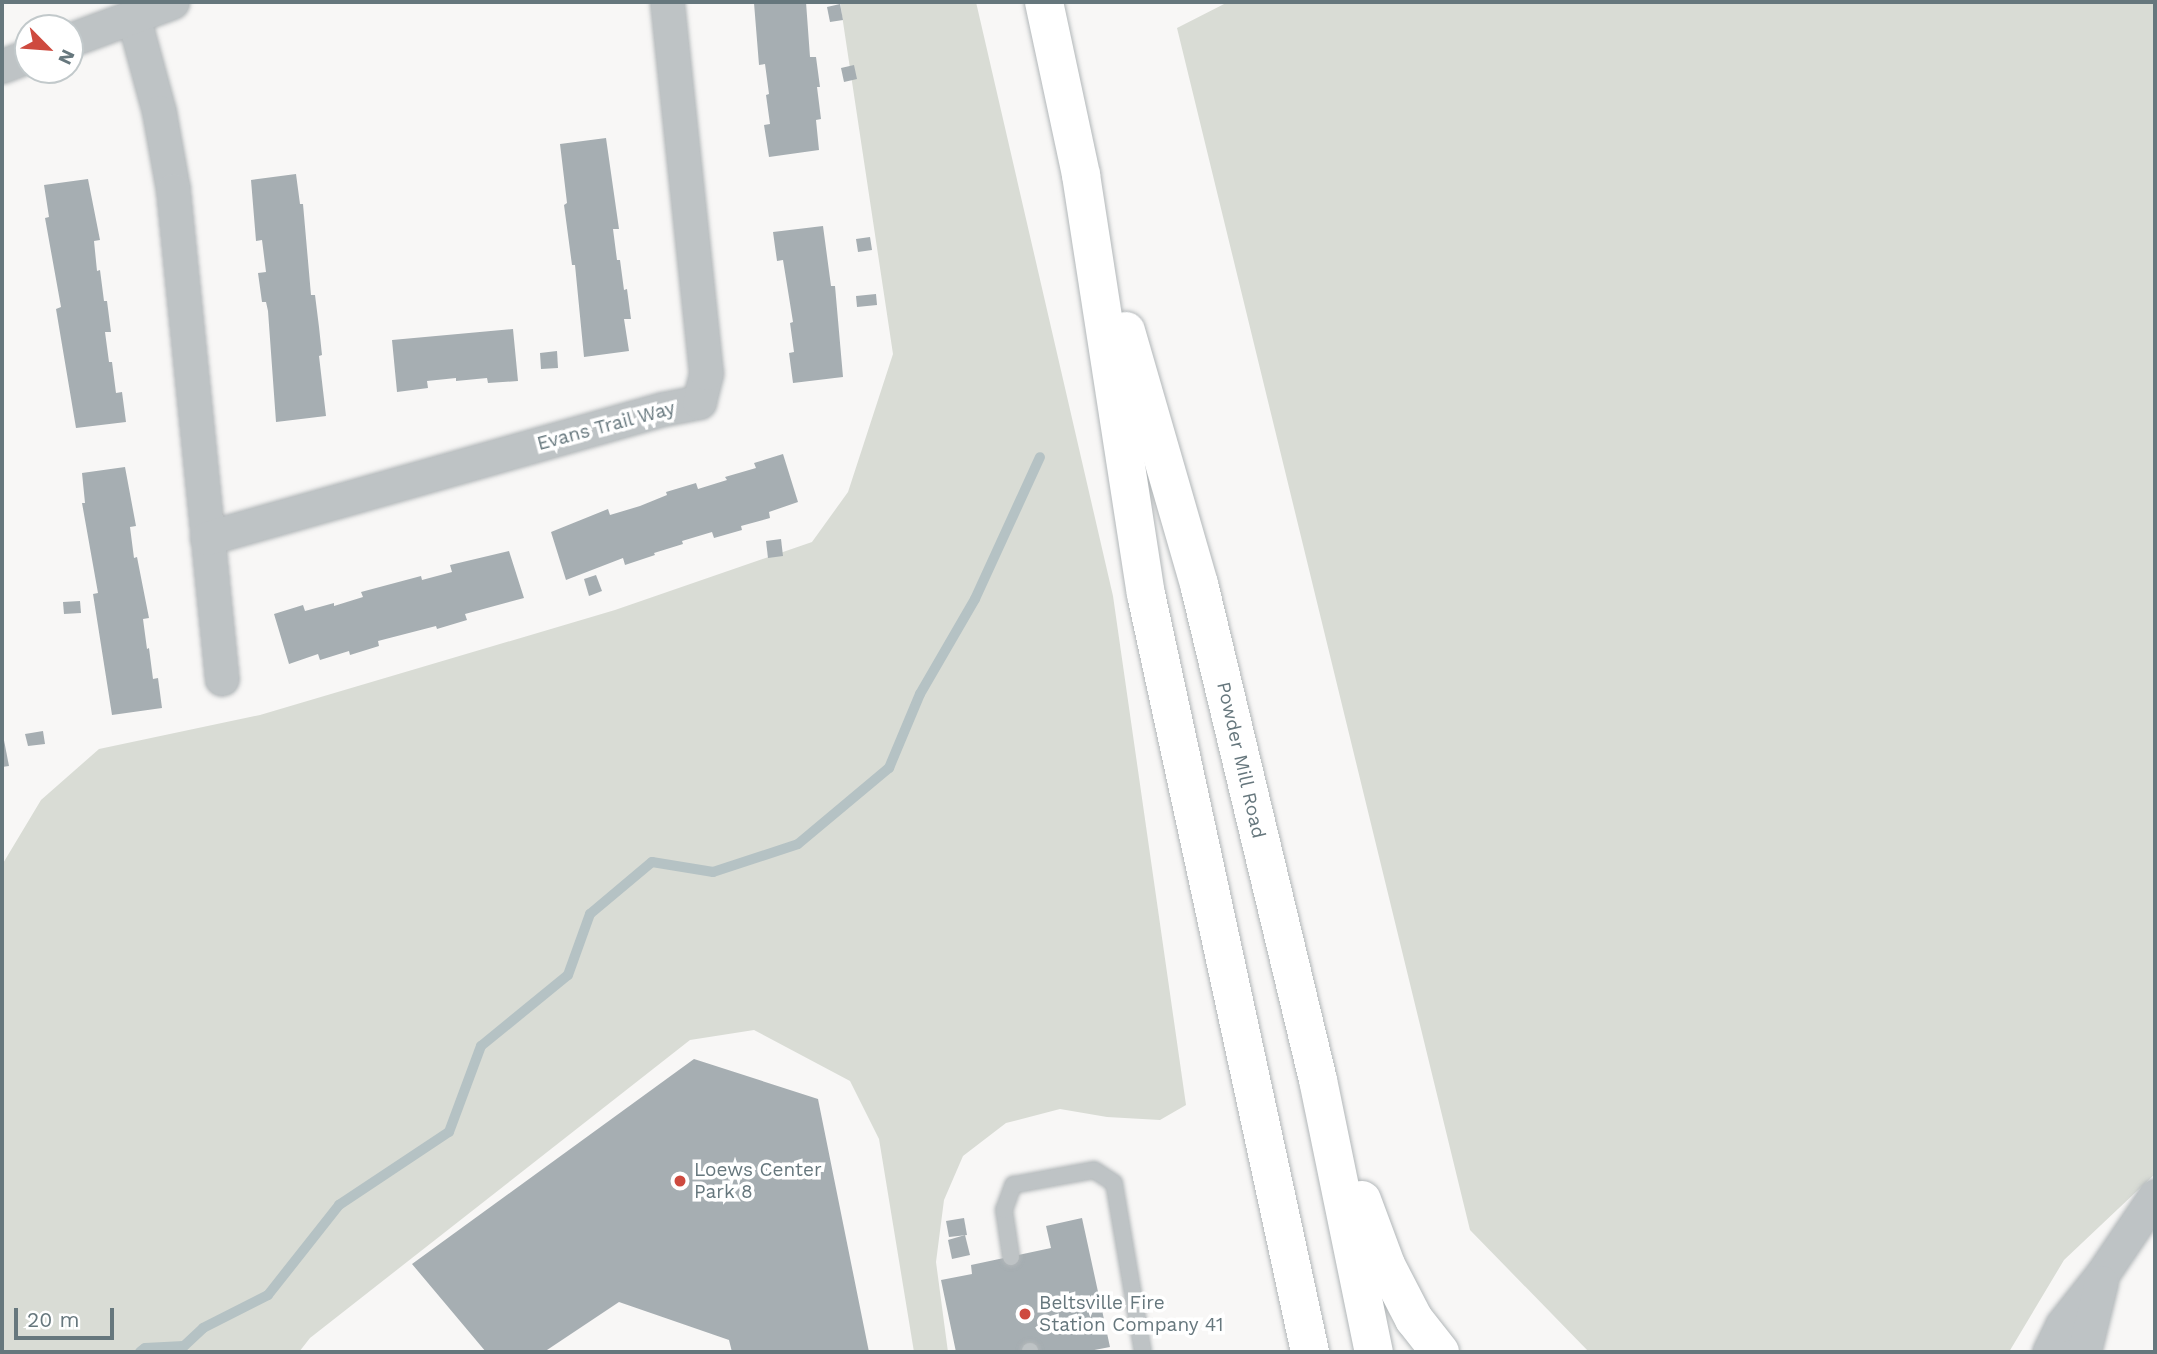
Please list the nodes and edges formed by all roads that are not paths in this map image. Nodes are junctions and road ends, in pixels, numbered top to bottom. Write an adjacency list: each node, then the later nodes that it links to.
1 (172, 2): 4 (street)
2 (667, 2): 7 (street, Evans Trail Way)
3 (1044, 2): 6 (main road, Powder Mill Road)
4 (134, 16): 5 (street); 7 (street)
5 (84, 35)
6 (1081, 174): 9 (main road, Powder Mill Road); 10 (main road, Powder Mill Road)
7 (207, 538): 8 (street)
8 (222, 679)
9 (1318, 1080): 17 (main road, Powder Mill Road); 18 (main road)
10 (1254, 1091): 15 (main road); 16 (main road, Powder Mill Road)
11 (2155, 1196): 13 (street)
12 (1011, 1257): 14 (lane)
13 (2103, 1273): 19 (street); 20 (street)
14 (1143, 1352)
15 (1285, 1352)
16 (1310, 1352)
17 (1374, 1352)
18 (1440, 1352)
19 (2049, 1352)
20 (2084, 1352)

